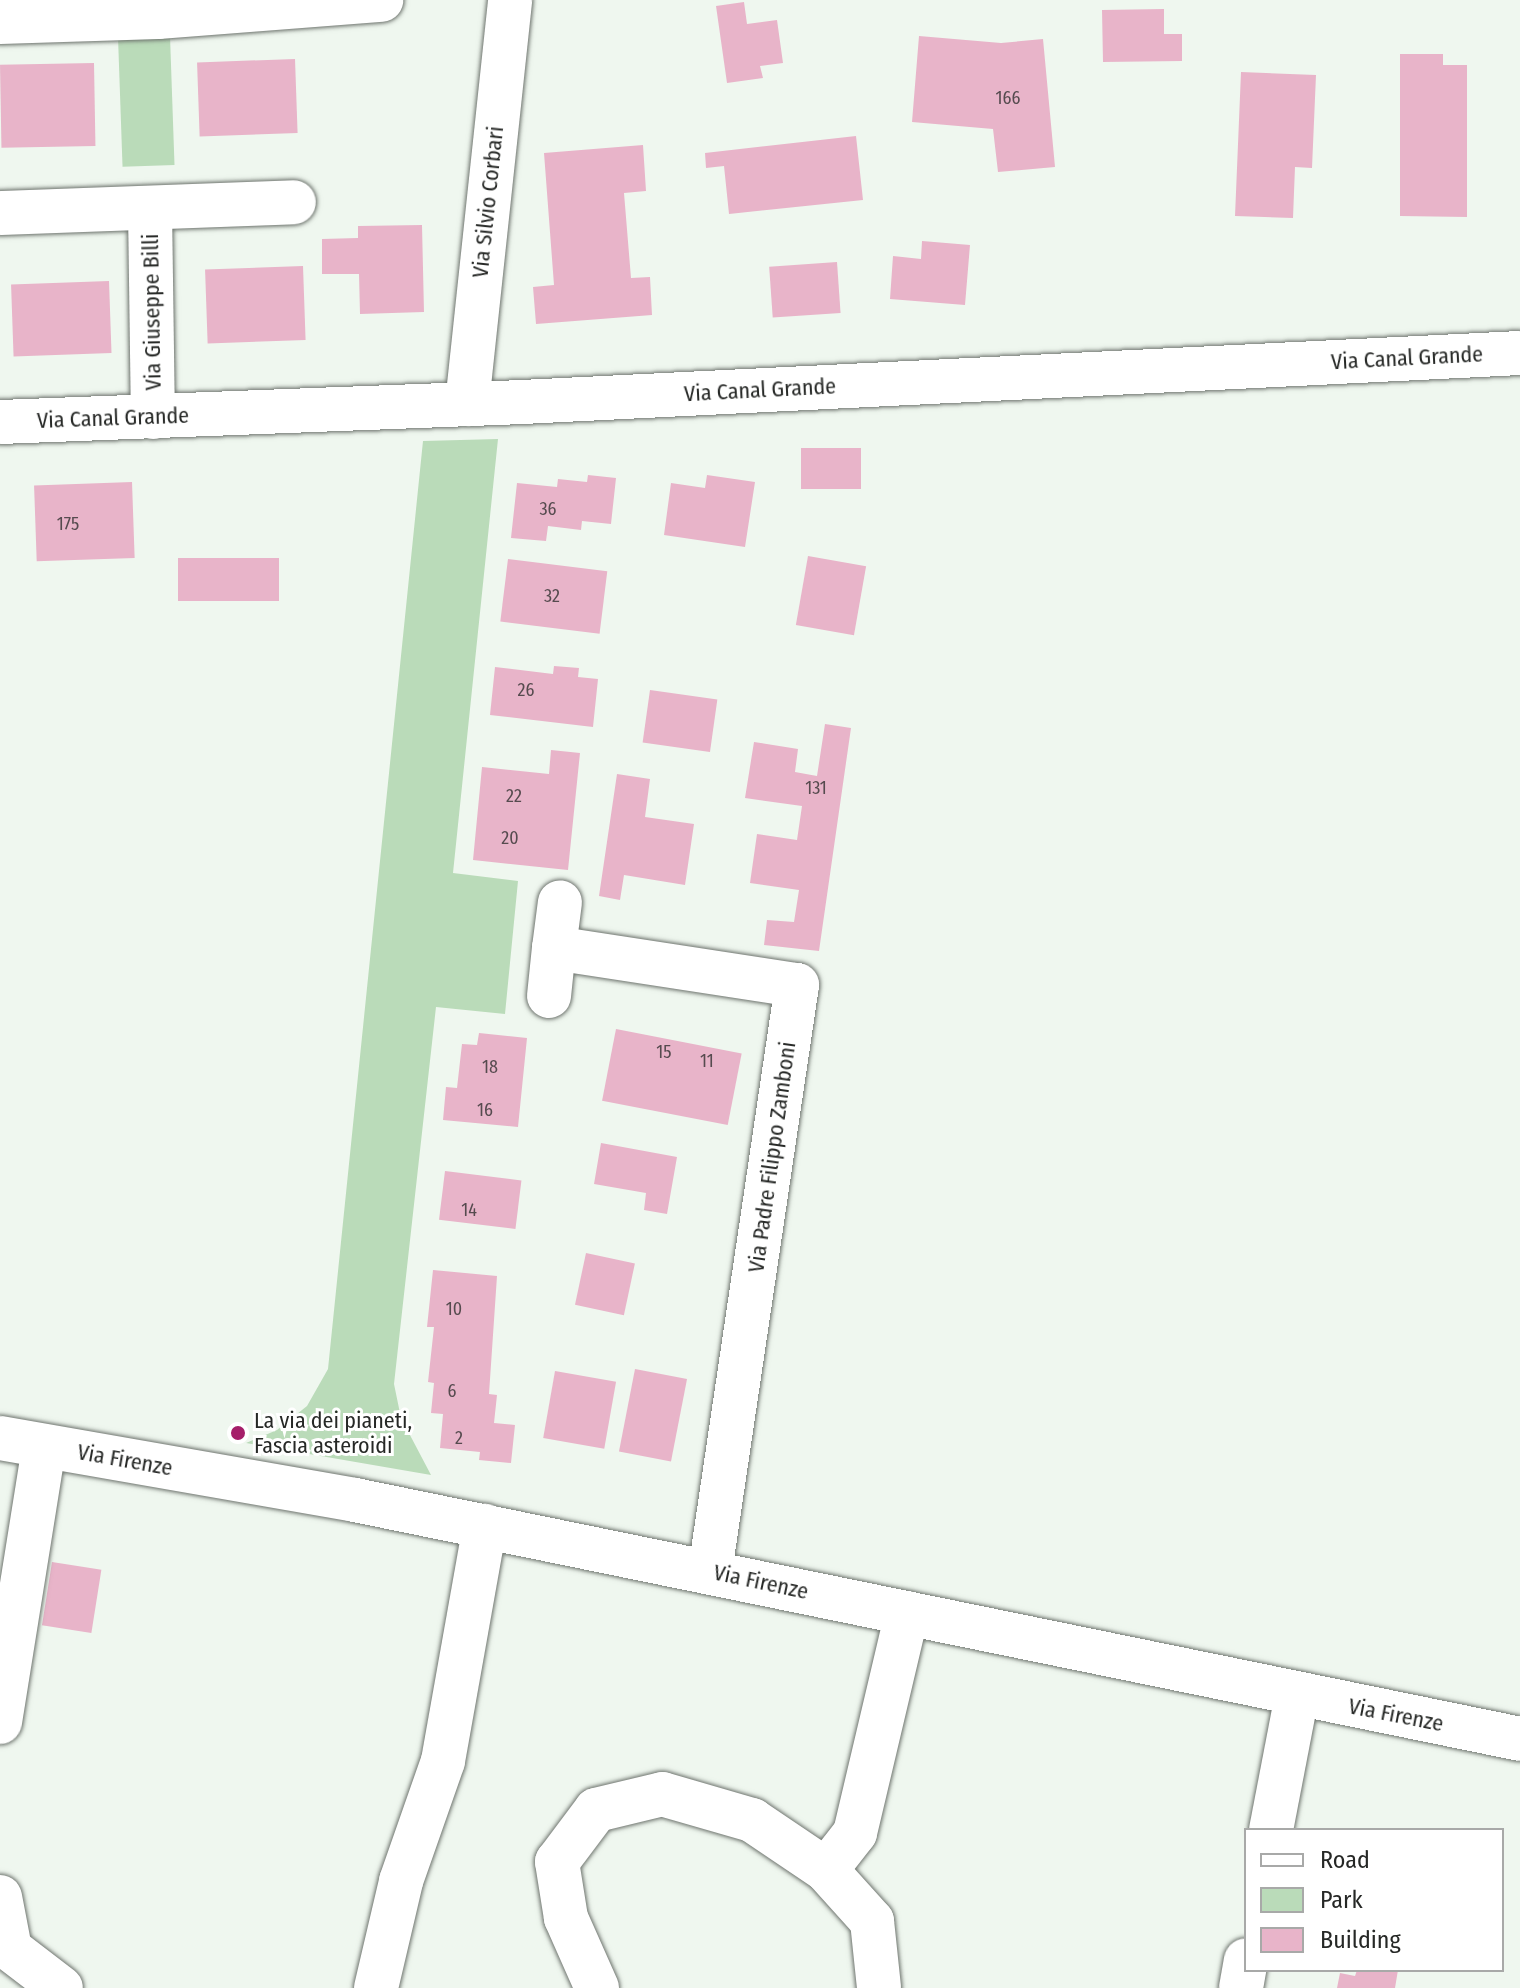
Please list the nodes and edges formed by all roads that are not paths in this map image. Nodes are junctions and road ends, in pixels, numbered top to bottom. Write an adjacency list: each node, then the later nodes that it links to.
1 (381, 0): 3 (street)
2 (510, 0): 9 (street, Via Silvio Corbari)
3 (291, 3): 4 (street)
4 (0, 22)
5 (294, 202): 6 (street, Via Giuseppe Billi)
6 (150, 208): 7 (street, Via Giuseppe Billi); 10 (street, Via Giuseppe Billi)
7 (0, 213)
8 (1520, 353): 9 (street, Via Canal Grande)
9 (467, 404): 10 (street, Via Canal Grande)
10 (153, 417): 11 (street, Via Canal Grande)
11 (0, 422)
12 (560, 902): 13 (street)
13 (554, 948): 14 (street); 18 (street, Via Padre Filippo Zamboni)
14 (549, 996)
15 (0, 1438): 16 (street, Via Firenze)
16 (44, 1446): 17 (street, Via Firenze); 21 (street)
17 (485, 1526): 18 (street, Via Firenze); 27 (street)
18 (710, 1571): 19 (street, Via Firenze)
19 (907, 1613): 20 (street, Via Firenze); 24 (street)
20 (1297, 1695): 22 (street, Via Firenze); 23 (street)
21 (0, 1722)
22 (1520, 1739)
23 (1271, 1828)
24 (826, 1870): 28 (street); 29 (street)
25 (0, 1897): 26 (street)
26 (61, 1988)
27 (376, 1988)
28 (597, 1988)
29 (879, 1988)

